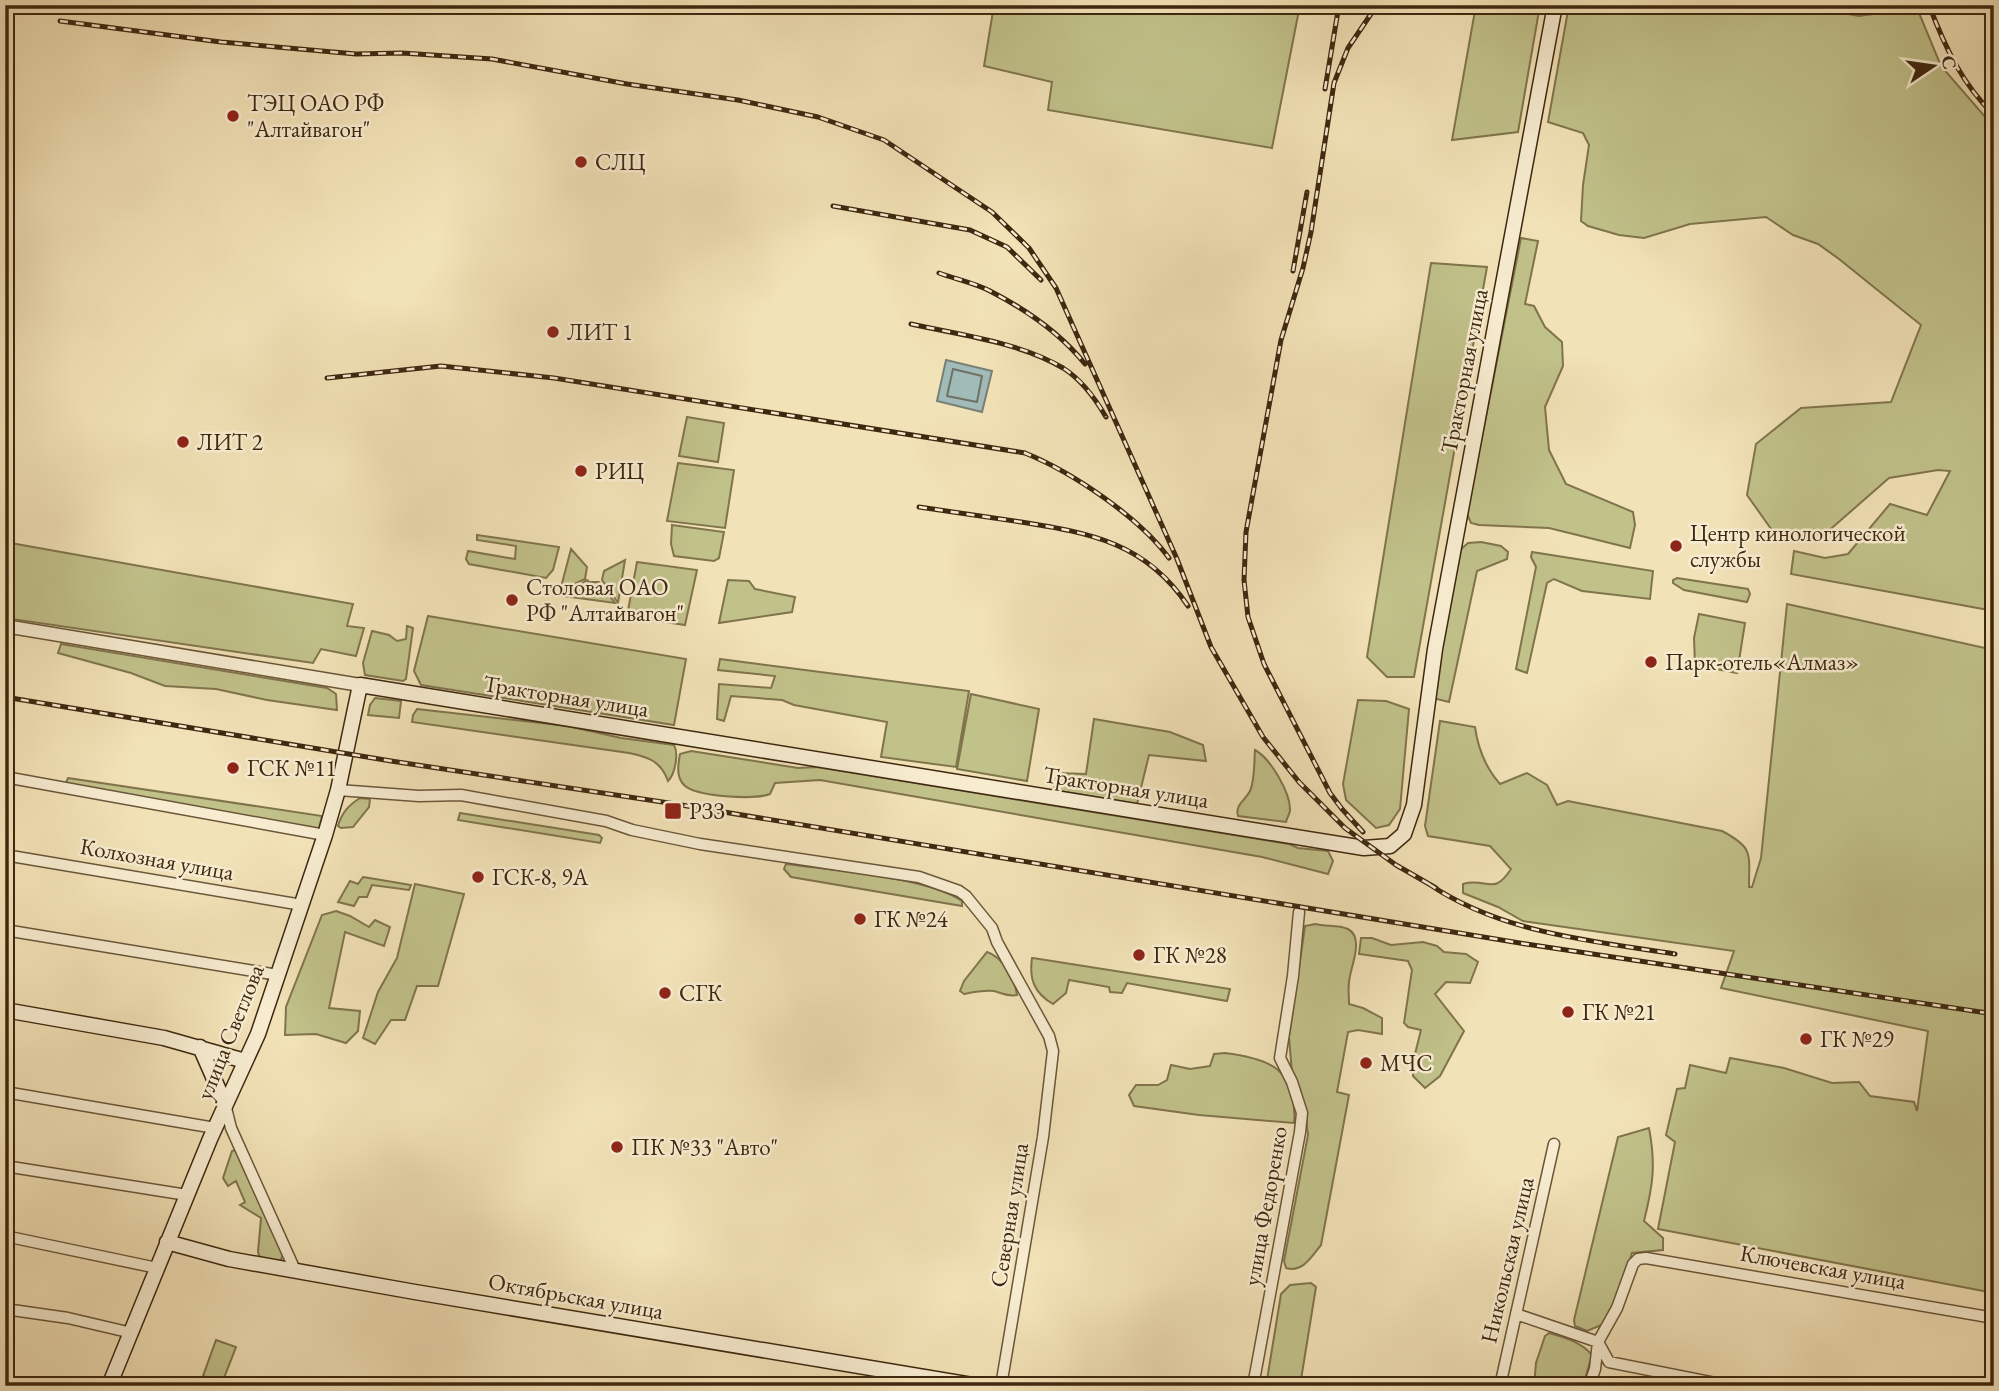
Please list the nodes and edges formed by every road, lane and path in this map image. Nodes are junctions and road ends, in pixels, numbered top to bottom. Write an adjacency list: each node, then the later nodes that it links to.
1 (1555, 5): 3 (main road, Тракторная улица)
2 (5, 626): 3 (street, Тракторная улица)
3 (360, 685): 5 (main road, улица Светлова)
4 (5, 777): 6 (street)
5 (338, 790): 6 (main road, улица Светлова); 32 (street, Северная улица)
6 (325, 835): 8 (main road, улица Светлова)
7 (5, 855): 8 (street, Колхозная улица)
8 (302, 905): 11 (main road, улица Светлова)
9 (1299, 912): 33 (street, улица Федоренко)
10 (5, 930): 11 (street)
11 (278, 975): 14 (main road, улица Светлова)
12 (5, 1010): 13 (main road)
13 (200, 1047): 14 (main road); 16 (main road)
14 (245, 1061): 16 (main road, улица Светлова)
15 (5, 1092): 17 (street)
16 (225, 1104): 17 (main road, улица Светлова); 24 (street)
17 (215, 1128): 20 (main road, улица Светлова)
18 (1554, 1144): 26 (street, Никольская улица)
19 (5, 1166): 20 (street)
20 (187, 1195): 22 (main road, улица Светлова)
21 (5, 1236): 23 (street)
22 (167, 1242): 23 (main road, улица Светлова); 24 (main road, Октябрьская улица)
23 (157, 1268): 28 (main road, улица Светлова)
24 (295, 1270): 31 (main road, Октябрьская улица)
25 (5, 1309): 28 (street)
26 (1516, 1314): 29 (street); 34 (street, Никольская улица)
27 (1994, 1318): 29 (street, Ключевская улица)
28 (132, 1333): 30 (main road, улица Светлова)
29 (1598, 1342): 35 (street); 36 (street)
30 (109, 1386)
31 (978, 1386)
32 (1001, 1386)
33 (1253, 1386)
34 (1500, 1386)
35 (1589, 1386)
36 (1730, 1386)

